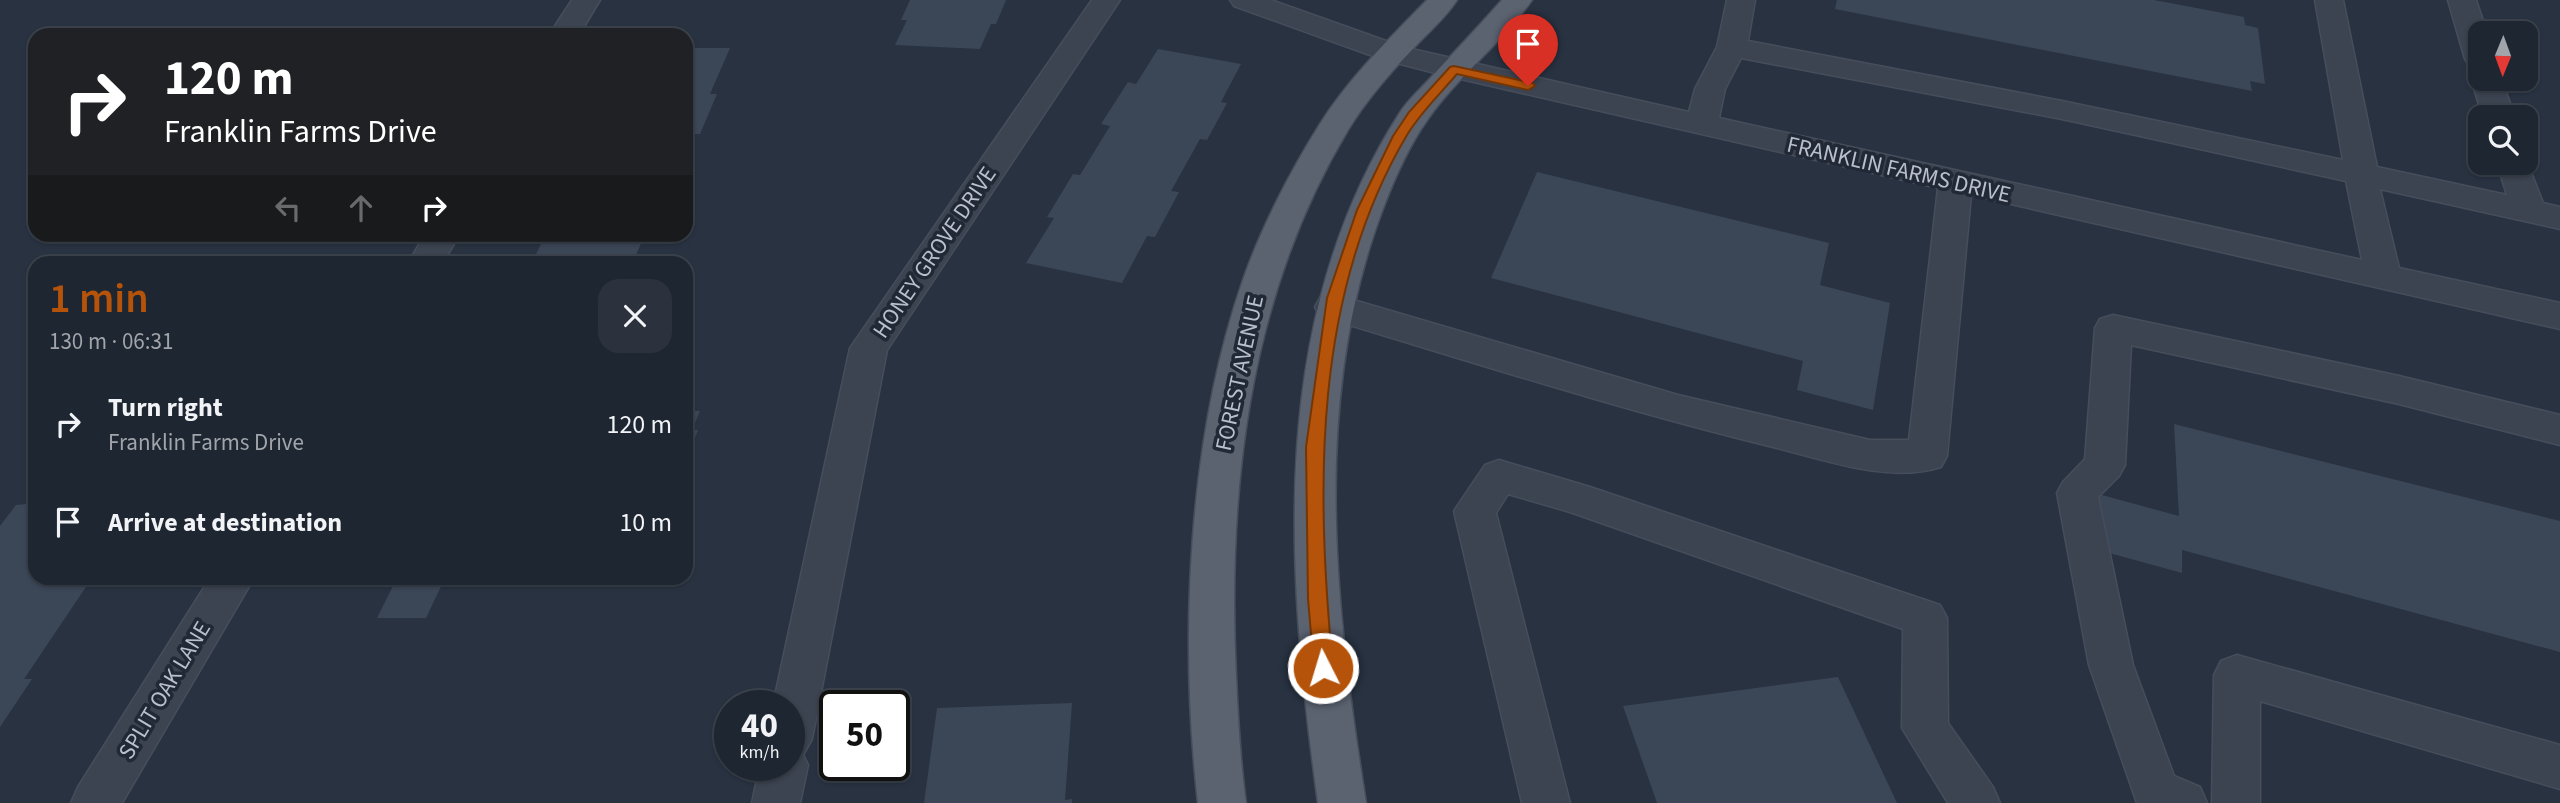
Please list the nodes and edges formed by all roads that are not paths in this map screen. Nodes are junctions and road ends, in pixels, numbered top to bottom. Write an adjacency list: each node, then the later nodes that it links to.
1 (586, 0): 10 (street)
2 (1106, 0): 24 (street, HONEY GROVE DRIVE)
3 (1244, 0): 12 (street, FRANKLIN FARMS DRIVE)
4 (1443, 0): 12 (main road, FOREST AVENUE)
5 (1518, 0): 13 (main road)
6 (1741, 0): 11 (street)
7 (2329, 0): 15 (street)
8 (2462, 0): 9 (street)
9 (2469, 21)
10 (569, 28)
11 (1732, 47): 14 (street); 15 (street)
12 (1392, 53): 13 (street, FRANKLIN FARMS DRIVE); 29 (main road, FOREST AVENUE)
13 (1454, 69): 14 (street, FRANKLIN FARMS DRIVE); 20 (main road)
14 (1701, 125): 17 (street, FRANKLIN FARMS DRIVE)
15 (2362, 174): 18 (street); 19 (street)
16 (2520, 175): 18 (street)
17 (1955, 181): 19 (street, FRANKLIN FARMS DRIVE); 20 (street)
18 (2545, 215)
19 (2384, 277): 21 (street, FRANKLIN FARMS DRIVE)
20 (1333, 307): 30 (main road)
21 (2560, 316)
22 (2560, 430): 33 (street)
23 (229, 585): 27 (street, SPLIT OAK LANE)
24 (799, 690)
25 (2560, 766): 34 (street)
26 (781, 781): 28 (street)
27 (95, 803)
28 (776, 803)
29 (1222, 803)
30 (1342, 803)
31 (1546, 803): 32 (street)
32 (1976, 803)
33 (2183, 803)
34 (2236, 803)

